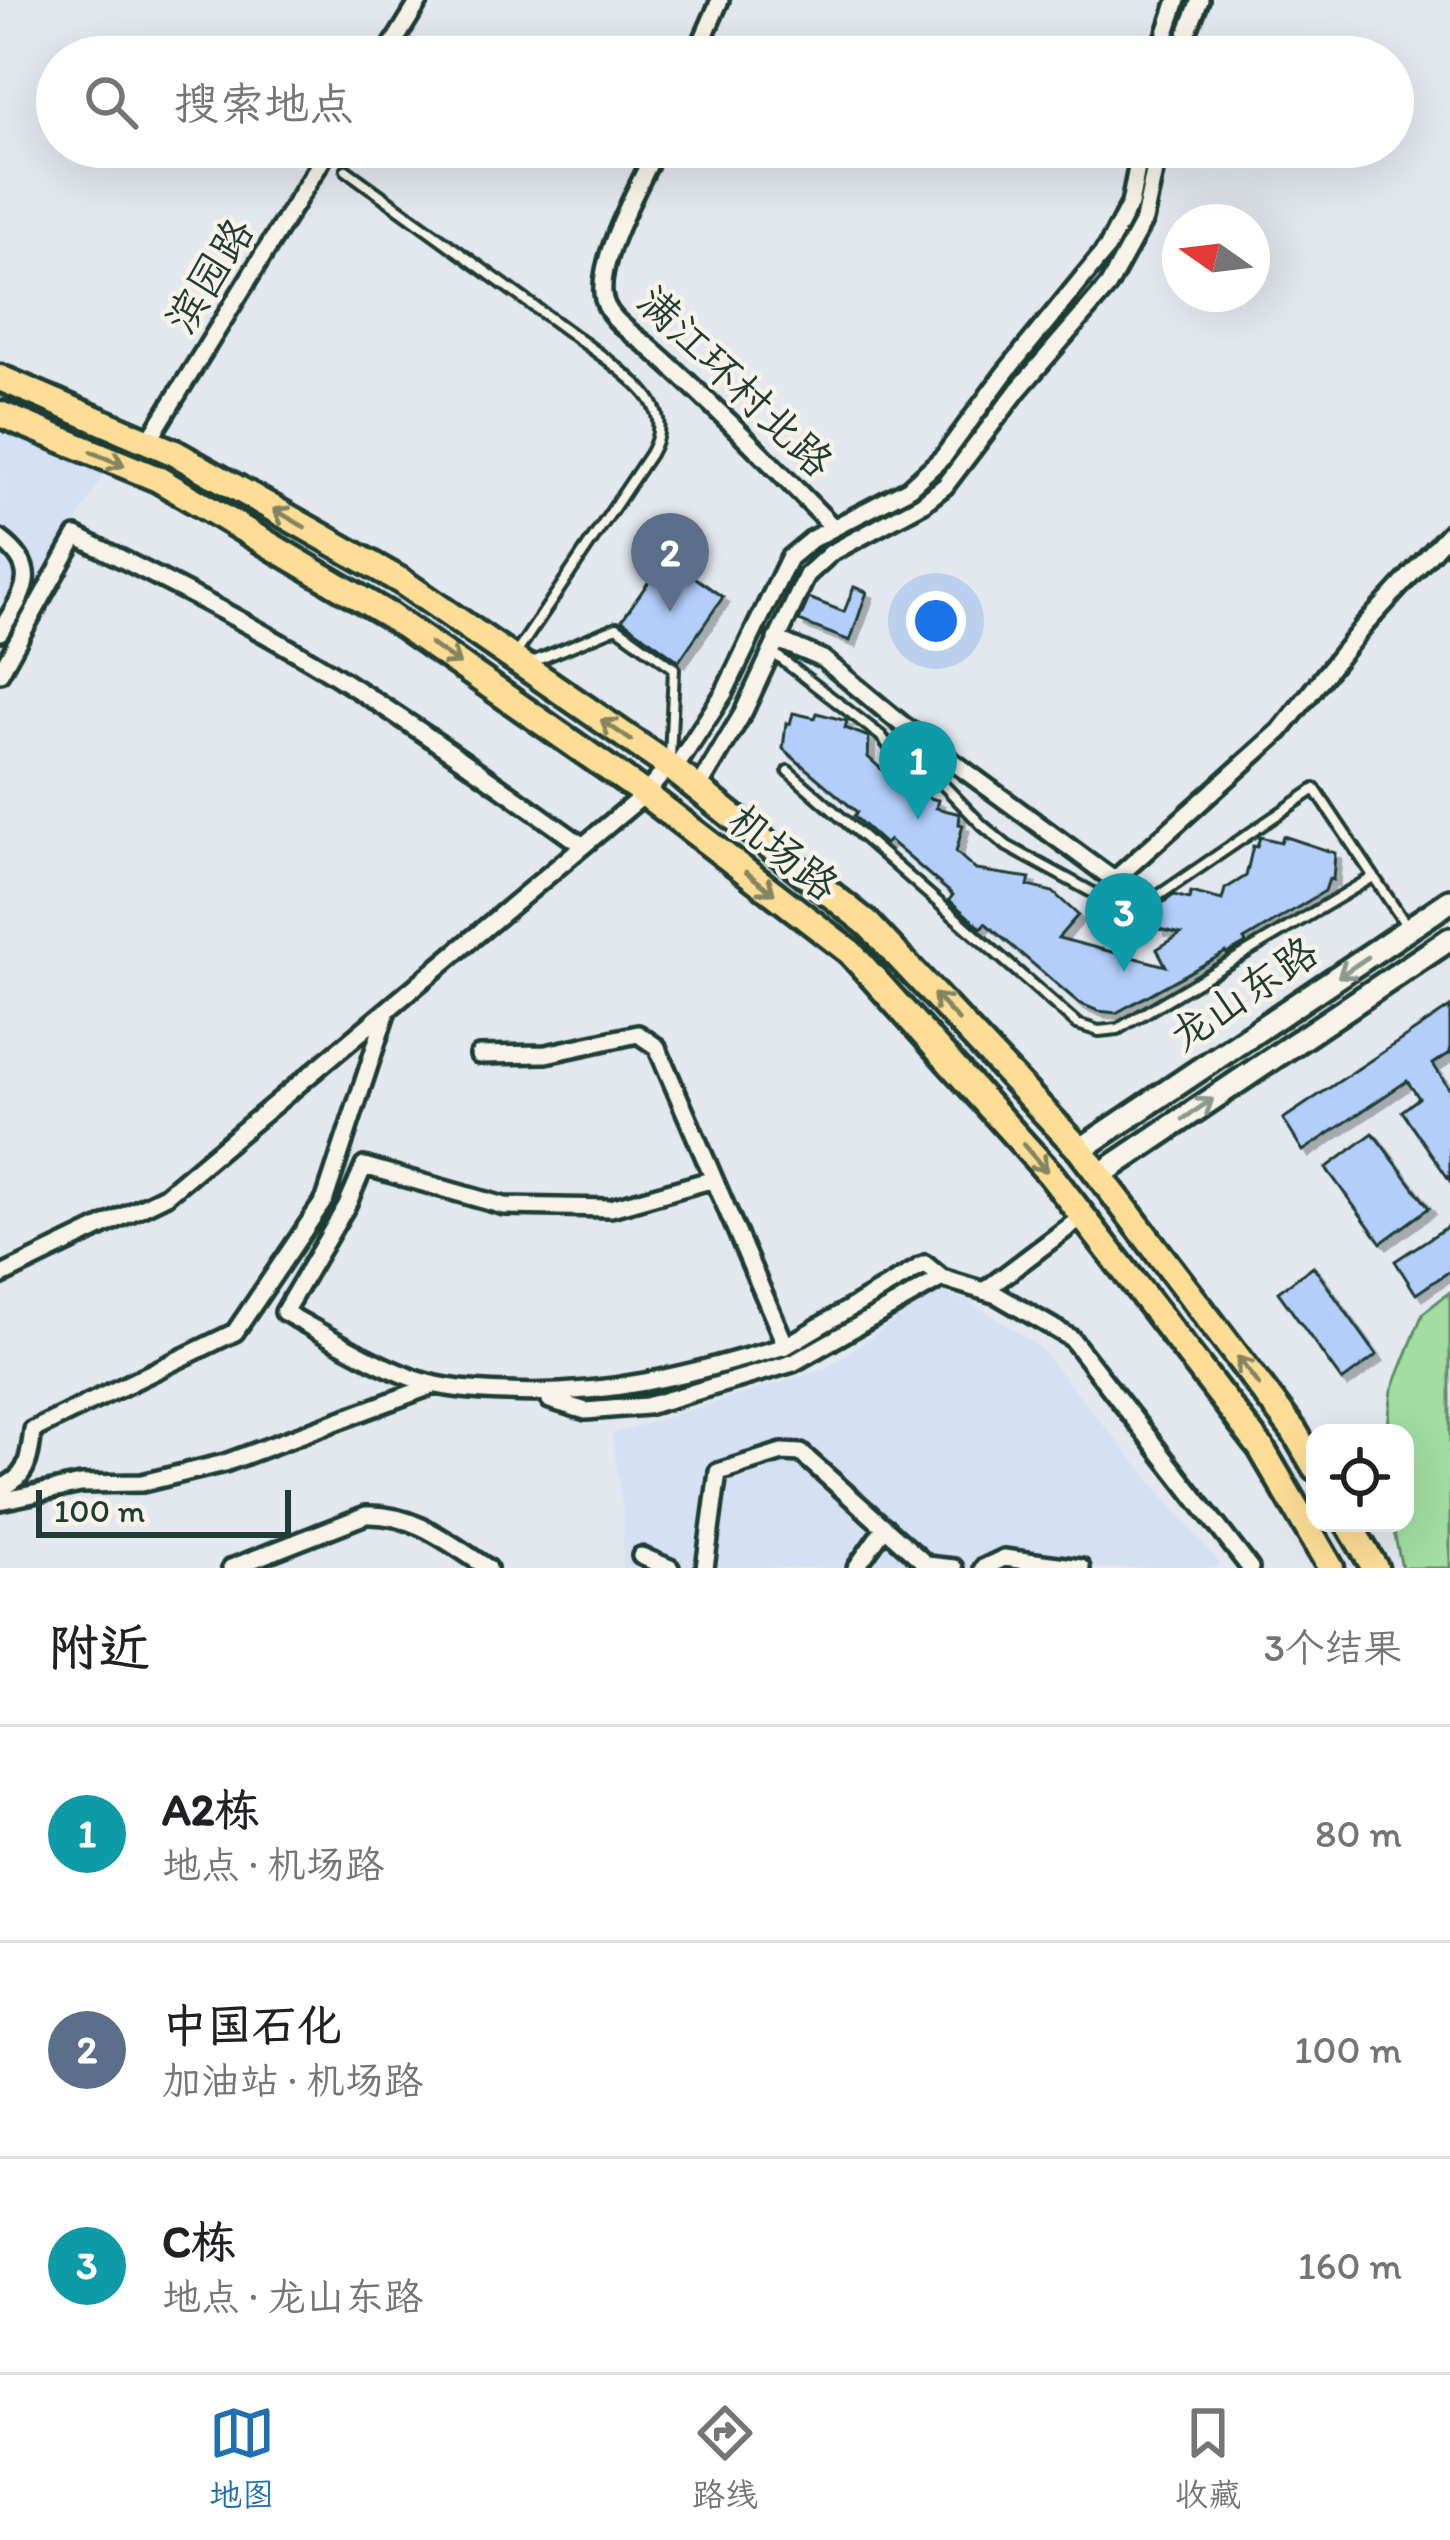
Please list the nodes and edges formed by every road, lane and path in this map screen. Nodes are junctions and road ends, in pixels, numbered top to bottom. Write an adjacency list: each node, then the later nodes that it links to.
1 (421, 0): 5 (street)
2 (720, 0): 6 (street)
3 (1178, 0): 7 (street)
4 (1200, 0): 8 (street)
5 (398, 36)
6 (704, 36)
7 (1165, 36)
8 (1186, 36)
9 (317, 168): 16 (street, 滨园路)
10 (647, 168): 17 (street, 满江环村北路)
11 (1137, 168): 17 (street)
12 (1155, 168): 21 (street)
13 (346, 170): 22 (lane)
14 (0, 378): 16 (main road, 机场路)
15 (0, 414): 27 (main road, 机场路, one-way to 27)
16 (149, 440): 22 (main road, 机场路, one-way to 16)
17 (833, 527): 24 (street)
18 (1450, 532): 21 (street)
19 (0, 539): 20 (street)
20 (0, 632)
21 (773, 645): 26 (street); 29 (lane)
22 (518, 662): 24 (main road, 机场路, one-way to 22); 24 (lane)
23 (0, 673): 28 (street)
24 (671, 768): 26 (main road, 机场路); 27 (street)
25 (788, 771): 29 (lane)
26 (698, 790): 37 (main road, 机场路, one-way to 26)
27 (645, 794): 28 (street); 40 (main road, 机场路, one-way to 40)
28 (583, 846): 33 (street)
29 (1373, 877): 31 (lane)
30 (1450, 901): 31 (main road, 龙山东路)
31 (1408, 929): 35 (main road, 龙山东路, one-way to 35)
32 (1450, 940): 36 (main road, 龙山东路, one-way to 32)
33 (387, 1011): 41 (street); 48 (street)
34 (478, 1055): 39 (street)
35 (1137, 1112): 36 (main road); 37 (main road, 龙山东路)
36 (1154, 1138): 38 (main road, 龙山东路)
37 (1080, 1150): 38 (main road, 机场路)
38 (1100, 1174): 47 (main road, 机场路, one-way to 38)
39 (714, 1179): 44 (street); 45 (street)
40 (1082, 1217): 43 (street); 62 (main road, 机场路)
41 (0, 1276)
42 (942, 1278): 43 (street); 44 (street); 46 (street)
43 (984, 1291): 61 (street)
44 (786, 1346): 46 (street)
45 (436, 1384): 46 (street); 49 (street)
46 (530, 1393)
47 (1306, 1452)
48 (0, 1488)
49 (0, 1501)
50 (885, 1527): 56 (street); 57 (street); 58 (street)
51 (1353, 1532): 63 (main road)
52 (641, 1556): 55 (street)
53 (231, 1568): 54 (street)
54 (488, 1568)
55 (670, 1568)
56 (705, 1568)
57 (856, 1568)
58 (954, 1568)
59 (983, 1568): 60 (street)
60 (1081, 1568)
61 (1250, 1568)
62 (1331, 1568)
63 (1375, 1568)

